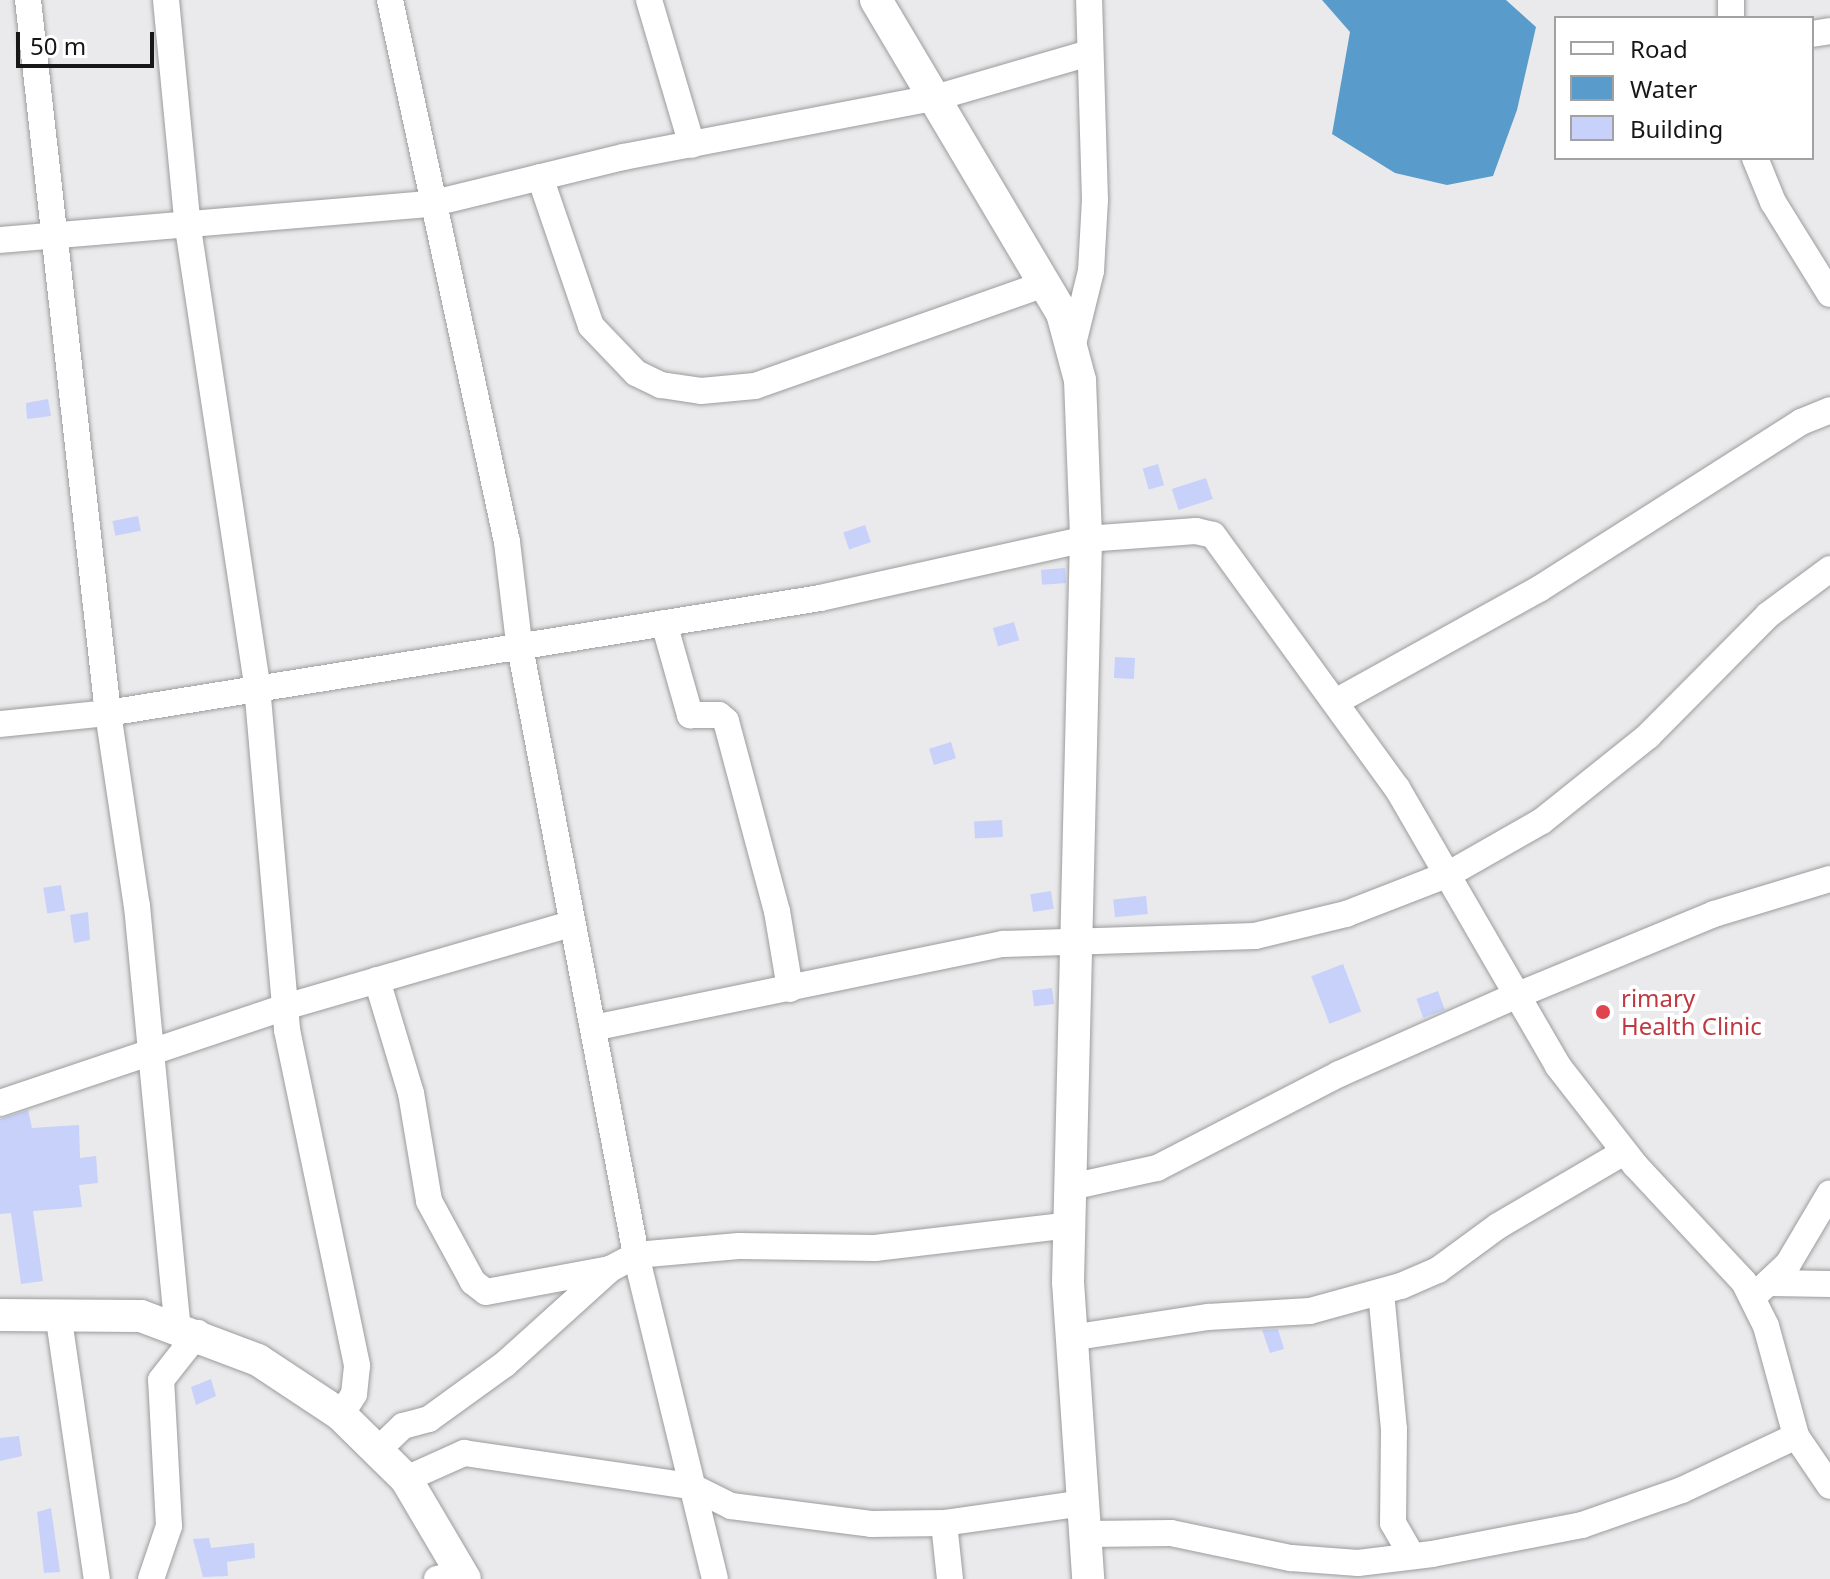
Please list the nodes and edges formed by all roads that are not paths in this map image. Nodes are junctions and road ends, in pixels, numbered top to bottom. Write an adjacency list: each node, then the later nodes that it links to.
1 (28, 0): 14 (street)
2 (166, 0): 13 (street)
3 (390, 0): 12 (street)
4 (649, 0): 9 (street)
5 (876, 0): 8 (main road)
6 (1089, 0): 7 (street)
7 (1089, 53): 8 (street); 18 (street)
8 (938, 97): 9 (street); 16 (main road)
9 (692, 145): 11 (street)
10 (1756, 160): 17 (street)
11 (540, 177): 12 (street); 16 (street)
12 (430, 204): 13 (street); 23 (street)
13 (188, 228): 14 (street); 24 (street)
14 (59, 238): 15 (street); 26 (street)
15 (0, 240)
16 (1045, 284): 18 (main road)
17 (1830, 294)
18 (1074, 340): 20 (main road)
19 (1830, 410): 25 (street)
20 (1086, 539): 22 (street); 25 (street); 31 (main road)
21 (1830, 569): 28 (street)
22 (664, 623): 23 (street); 33 (street)
23 (519, 642): 24 (street); 30 (street)
24 (257, 686): 26 (street); 35 (street)
25 (1337, 701): 28 (street)
26 (108, 713): 27 (street); 37 (street)
27 (0, 724)
28 (1449, 874): 31 (street); 34 (street)
29 (1830, 879): 34 (street)
30 (571, 924): 32 (street); 36 (street)
31 (1074, 939): 33 (street); 40 (main road)
32 (377, 980): 35 (street); 44 (street)
33 (790, 989): 36 (street)
34 (1513, 997): 39 (street); 40 (street)
35 (285, 1007): 37 (street); 52 (street)
36 (593, 1028): 43 (street)
37 (151, 1051): 38 (street); 50 (street)
38 (0, 1103)
39 (1624, 1152): 46 (street); 47 (street)
40 (1071, 1187): 42 (main road)
41 (1830, 1193): 46 (street)
42 (1070, 1225): 43 (street); 51 (main road)
43 (636, 1255): 44 (street); 56 (street)
44 (610, 1269): 54 (street)
45 (1830, 1284): 46 (street)
46 (1763, 1290): 53 (street)
47 (1381, 1292): 51 (street); 60 (street)
48 (58, 1313): 49 (main road); 50 (main road); 62 (street)
49 (0, 1315)
50 (188, 1329): 52 (main road); 63 (street)
51 (1070, 1338): 58 (main road)
52 (341, 1415): 54 (main road)
53 (1796, 1436): 57 (street); 60 (street)
54 (378, 1450): 55 (main road)
55 (406, 1479): 56 (street); 61 (main road)
56 (691, 1486): 59 (street); 64 (street)
57 (1830, 1486)
58 (1086, 1519): 59 (street); 60 (street); 66 (main road)
59 (944, 1523): 65 (street)
60 (1412, 1556)
61 (455, 1577)
62 (97, 1579)
63 (151, 1579)
64 (715, 1579)
65 (950, 1579)
66 (1088, 1579)

